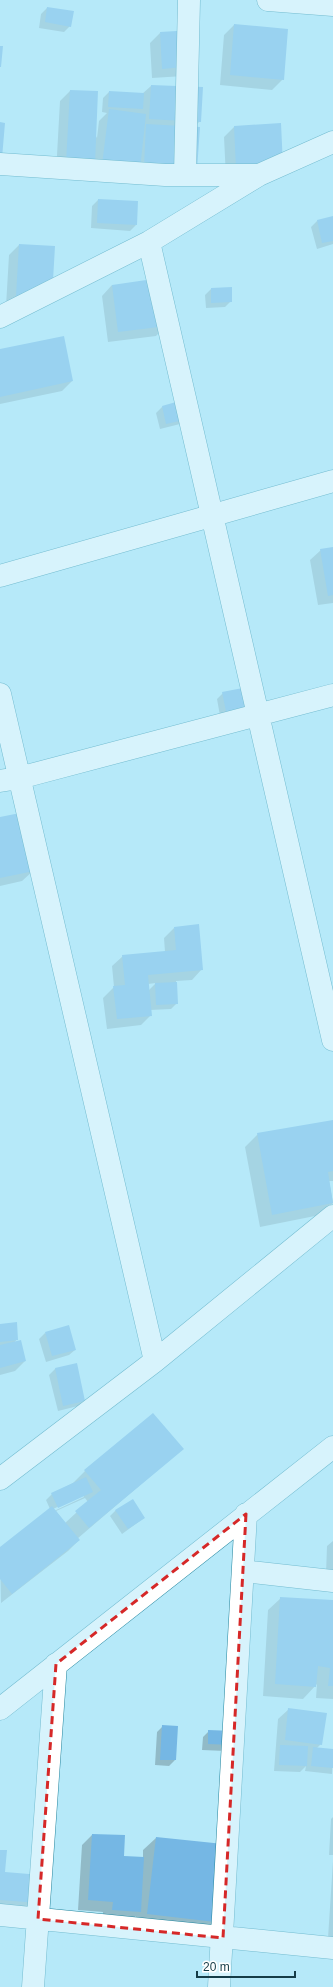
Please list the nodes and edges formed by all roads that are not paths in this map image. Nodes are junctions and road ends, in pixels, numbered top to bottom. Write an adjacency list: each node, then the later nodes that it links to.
1 (189, 0): 6 (street)
2 (268, 0): 3 (street)
3 (333, 5)
4 (333, 142): 7 (street)
5 (0, 164): 6 (street)
6 (185, 175): 7 (street)
7 (259, 175): 8 (street)
8 (149, 242): 9 (street); 11 (street)
9 (0, 318)
10 (333, 481): 11 (street)
11 (212, 515): 12 (street); 15 (street)
12 (0, 576)
13 (0, 694): 16 (street)
14 (333, 695): 15 (street)
15 (258, 716): 16 (street); 17 (street)
16 (10, 780): 19 (street)
17 (333, 1040)
18 (333, 1216): 19 (street)
19 (155, 1361): 21 (street)
20 (333, 1447): 22 (street)
21 (0, 1479)
22 (246, 1514): 23 (street); 25 (street)
23 (243, 1571): 24 (street); 29 (street)
24 (333, 1581)
25 (56, 1664): 26 (street); 28 (street)
26 (0, 1709)
27 (0, 1915): 28 (street)
28 (38, 1919): 29 (street); 31 (street)
29 (223, 1938): 30 (street); 32 (street)
30 (333, 1948)
31 (33, 1987)
32 (219, 1987)

